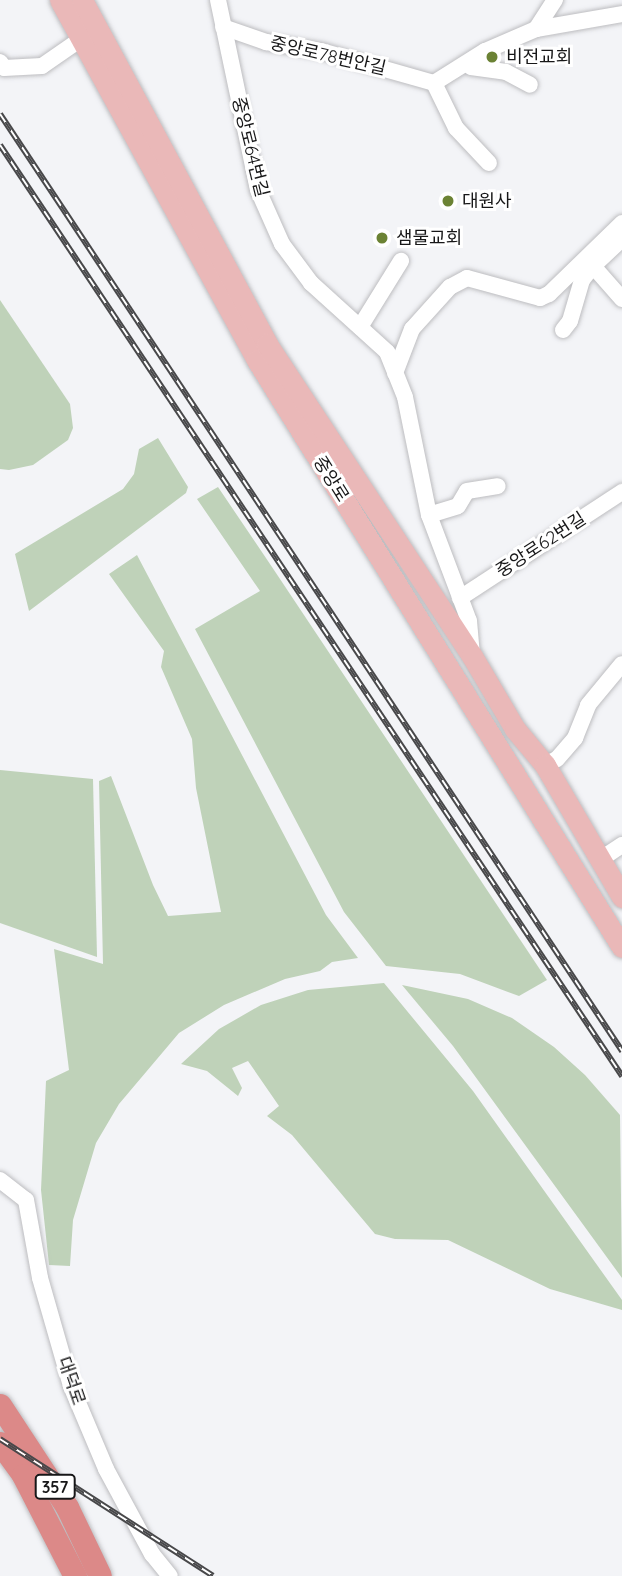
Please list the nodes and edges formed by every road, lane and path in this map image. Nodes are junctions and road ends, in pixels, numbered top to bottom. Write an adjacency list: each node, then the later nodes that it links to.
1 (60, 0): 8 (main road, 중앙로)
2 (82, 0): 26 (main road, 중앙로)
3 (218, 0): 6 (street, 중앙로64번길)
4 (555, 0): 7 (street)
5 (622, 13): 7 (street)
6 (223, 27): 11 (street, 중앙로78번안길); 19 (street, 중앙로64번길)
7 (536, 29): 10 (street)
8 (81, 39): 9 (street); 32 (main road, 중앙로)
9 (0, 62)
10 (468, 62): 11 (street); 12 (street)
11 (434, 83): 13 (street)
12 (530, 85)
13 (489, 163)
14 (622, 223): 21 (street)
15 (622, 239): 17 (street)
16 (401, 261): 19 (street)
17 (593, 267): 18 (street); 20 (street)
18 (622, 299)
19 (360, 327): 21 (street, 중앙로64번길)
20 (563, 330)
21 (395, 373): 24 (street, 중앙로64번길)
22 (498, 486): 24 (street)
23 (622, 492): 25 (street, 중앙로62번길)
24 (429, 515): 25 (street, 중앙로64번길)
25 (460, 598): 26 (street, 중앙로64번길)
26 (472, 656): 28 (main road, 중앙로)
27 (622, 664): 28 (street)
28 (545, 765): 30 (main road, 중앙로)
29 (622, 845): 30 (street)
30 (601, 859): 31 (main road, 중앙로)
31 (621, 894)
32 (622, 947)
33 (0, 1180): 38 (street, 대덕로)
34 (0, 1405): 37 (highway, 357)
35 (0, 1443): 36 (highway, 357)
36 (75, 1576)
37 (100, 1576)
38 (170, 1576)

